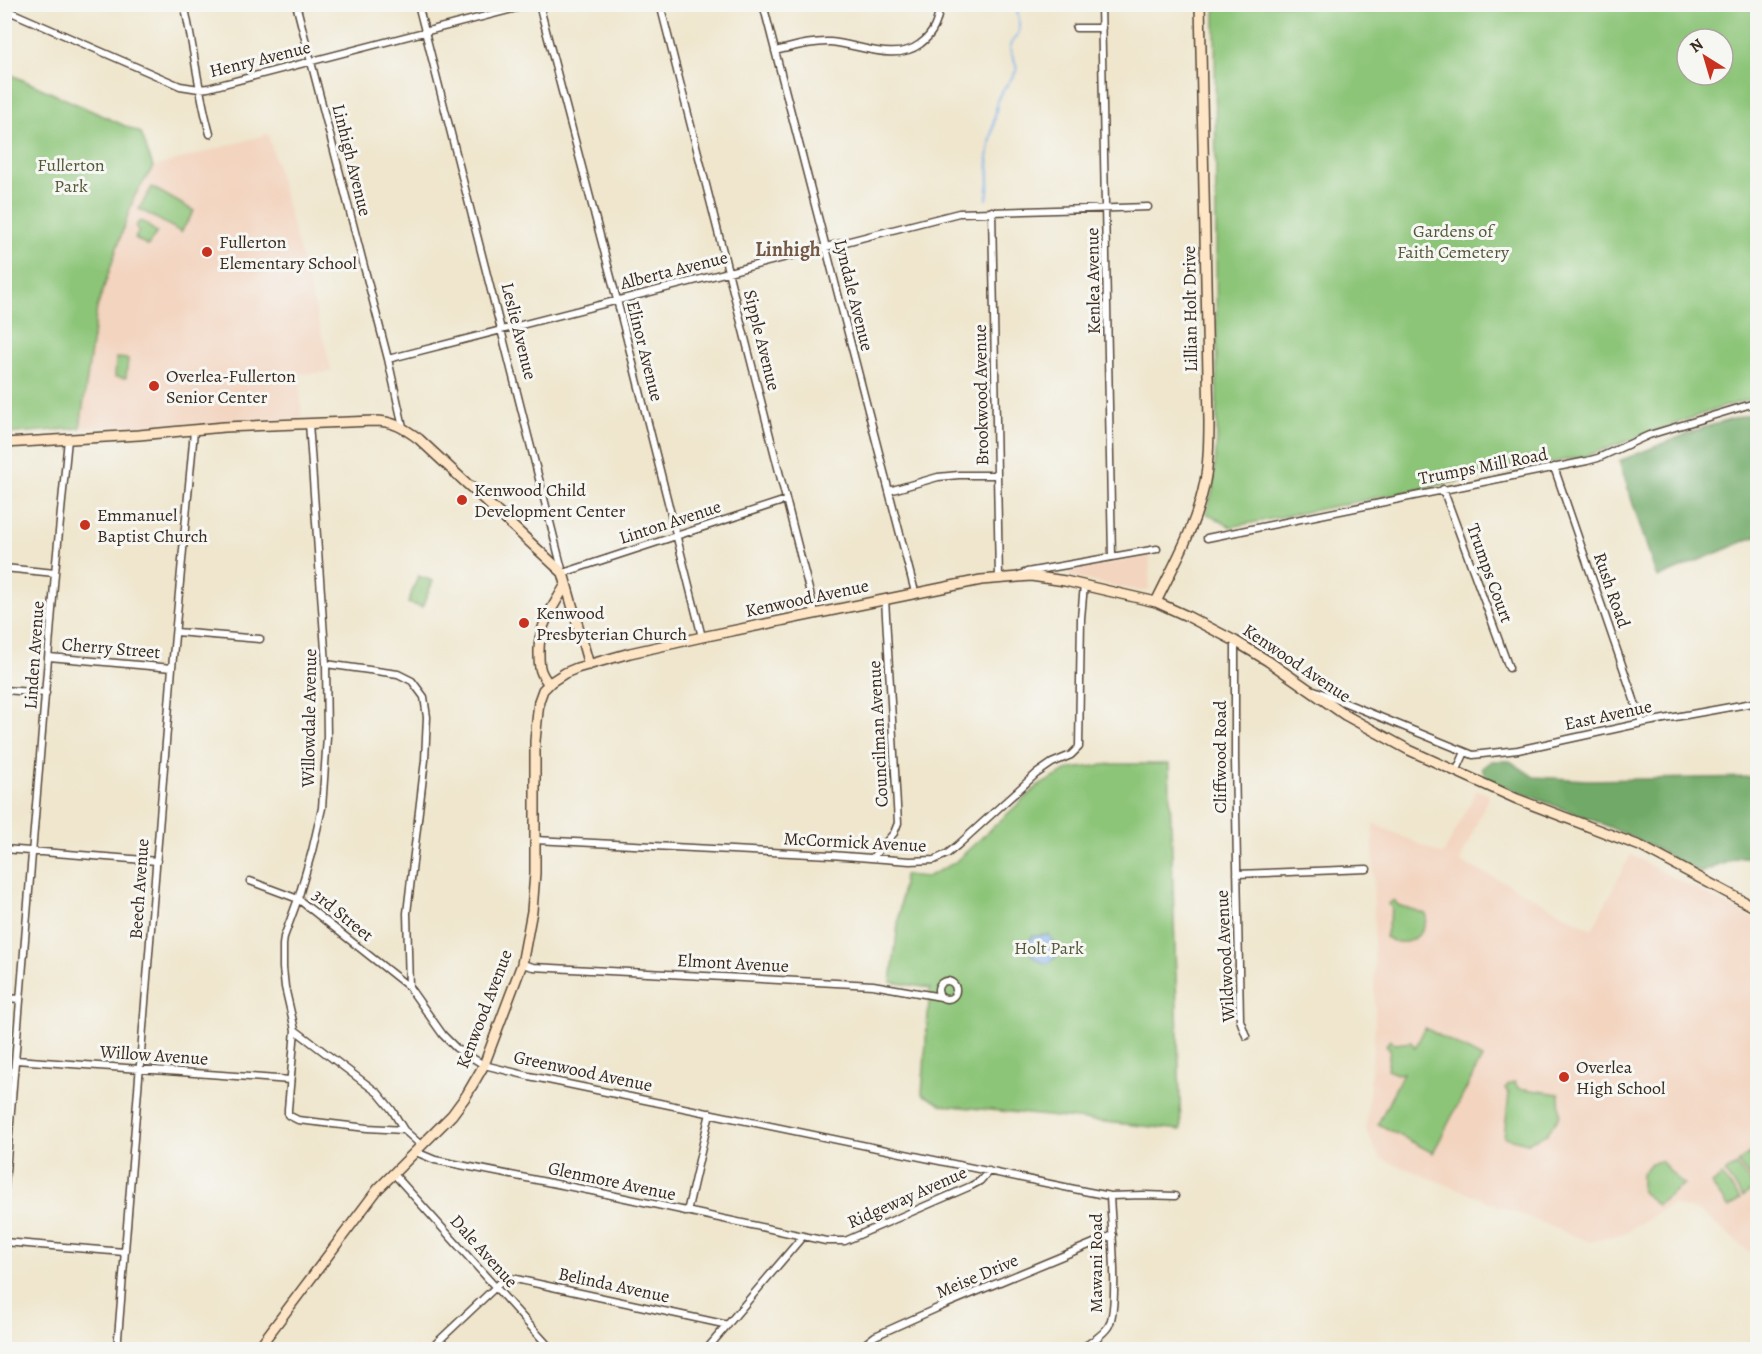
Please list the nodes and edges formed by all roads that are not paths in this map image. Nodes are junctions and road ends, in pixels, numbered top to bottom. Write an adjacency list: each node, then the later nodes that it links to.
1 (184, 4): 17 (street)
2 (296, 4): 16 (street, Linhigh Avenue)
3 (418, 4): 14 (street, Leslie Avenue)
4 (532, 4): 14 (street, Henry Avenue)
5 (539, 4): 24 (street, Elinor Avenue)
6 (660, 4): 23 (street, Sipple Avenue)
7 (763, 4): 15 (street, Lyndale Avenue)
8 (940, 4): 15 (street)
9 (1101, 4): 13 (street, Kenlea Avenue)
10 (1200, 4): 51 (main road, Lillian Holt Drive)
11 (4, 9): 17 (street, Henry Avenue)
12 (1076, 28): 13 (street)
13 (1102, 28): 20 (street, Kenlea Avenue)
14 (425, 32): 16 (street, Henry Avenue); 25 (street, Leslie Avenue)
15 (775, 51): 22 (street, Lyndale Avenue)
16 (311, 62): 17 (street, Henry Avenue); 26 (street, Linhigh Avenue)
17 (199, 89): 18 (street)
18 (210, 134)
19 (1148, 207): 20 (street, Alberta Avenue)
20 (1106, 208): 21 (street, Alberta Avenue); 41 (street, Kenlea Avenue)
21 (992, 211): 22 (street, Alberta Avenue); 34 (street, Brookwood Avenue)
22 (825, 246): 23 (street, Alberta Avenue); 36 (street, Lyndale Avenue)
23 (729, 271): 24 (street, Alberta Avenue); 37 (street, Sipple Avenue)
24 (617, 300): 25 (street, Alberta Avenue); 38 (street, Elinor Avenue)
25 (501, 330): 26 (street, Alberta Avenue); 44 (street, Leslie Avenue)
26 (388, 359): 29 (street, Linhigh Avenue)
27 (1758, 402): 33 (street, Trumps Mill Road)
28 (309, 423): 29 (main road); 30 (main road); 58 (street, Willowdale Avenue)
29 (403, 428): 44 (main road)
30 (194, 431): 31 (main road); 53 (street, Beech Avenue)
31 (68, 439): 32 (main road); 43 (street, Linden Avenue)
32 (4, 443)
33 (1554, 467): 35 (street, Trumps Mill Road); 67 (street, Rush Road)
34 (997, 475): 36 (street); 46 (street, Brookwood Avenue)
35 (1443, 489): 39 (street, Trumps Mill Road); 61 (street, Trumps Court)
36 (889, 491): 49 (street, Lyndale Avenue)
37 (786, 500): 38 (street, Linton Avenue); 52 (street, Sipple Avenue)
38 (677, 536): 44 (street, Linton Avenue); 54 (street, Elinor Avenue)
39 (1207, 538)
40 (1157, 549): 41 (street)
41 (1112, 557): 45 (street)
42 (4, 568): 43 (street)
43 (55, 573): 57 (street, Linden Avenue)
44 (563, 573): 47 (main road, Leslie Avenue)
45 (1015, 576): 46 (main road, Kenwood Avenue); 48 (main road, Kenwood Avenue)
46 (999, 578): 49 (main road, Kenwood Avenue)
47 (566, 584): 59 (main road, Leslie Avenue); 63 (main road)
48 (1084, 585): 51 (main road, Kenwood Avenue); 73 (street, McCormick Avenue)
49 (915, 592): 50 (main road, Kenwood Avenue)
50 (885, 599): 52 (main road, Kenwood Avenue); 73 (street, Councilman Avenue)
51 (1156, 602): 56 (main road, Kenwood Avenue)
52 (815, 613): 54 (main road, Kenwood Avenue)
53 (176, 632): 55 (street); 60 (street, Beech Avenue)
54 (702, 637): 59 (main road, Kenwood Avenue)
55 (260, 639)
56 (1235, 641): 62 (main road, Kenwood Avenue); 76 (street, Cliffwood Road)
57 (49, 657): 60 (street, Cherry Street); 65 (street, Linden Avenue)
58 (326, 664): 78 (street, Willowdale Avenue); 81 (street)
59 (589, 665): 63 (main road, Kenwood Avenue)
60 (172, 668): 74 (street, Beech Avenue)
61 (1509, 668)
62 (1294, 679): 68 (street, East Avenue); 69 (main road, Kenwood Avenue)
63 (549, 684): 70 (main road, Kenwood Avenue)
64 (4, 690): 65 (street)
65 (46, 693): 72 (street, Linden Avenue)
66 (1758, 702): 67 (street, East Avenue)
67 (1642, 723): 68 (street, East Avenue)
68 (1465, 752): 69 (street)
69 (1456, 772): 79 (main road, Kenwood Avenue)
70 (535, 840): 73 (street, McCormick Avenue); 80 (main road, Kenwood Avenue)
71 (4, 849): 72 (street)
72 (33, 851): 74 (street); 84 (street, Linden Avenue)
73 (872, 858)
74 (157, 861): 89 (street, Beech Avenue)
75 (1367, 868): 76 (street)
76 (1237, 874): 86 (street, Wildwood Avenue)
77 (250, 881): 78 (street, 3rd Street)
78 (298, 899): 81 (street, 3rd Street); 85 (street, Willowdale Avenue)
79 (1758, 909)
80 (522, 964): 83 (street, Elmont Avenue); 88 (main road, Kenwood Avenue)
81 (409, 987): 88 (street, Greenwood Avenue)
82 (4, 998): 84 (street)
83 (941, 998)
84 (20, 999): 87 (street, Linden Avenue)
85 (294, 1030): 90 (street, Willowdale Avenue); 93 (street)
86 (1246, 1036)
87 (16, 1060): 89 (street, Willow Avenue); 92 (street, Linden Avenue)
88 (484, 1065): 91 (street, Greenwood Avenue); 94 (main road, Kenwood Avenue)
89 (140, 1070): 90 (street, Willow Avenue); 104 (street, Beech Avenue)
90 (290, 1080): 93 (street, Willowdale Avenue)
91 (710, 1113): 95 (street, Greenwood Avenue); 100 (street)
92 (7, 1120): 99 (street, Linden Avenue)
93 (404, 1130): 94 (street)
94 (419, 1149): 96 (main road, Kenwood Avenue); 100 (street, Glenmore Avenue)
95 (989, 1171): 97 (street, Greenwood Avenue); 102 (street, Ridgeway Avenue)
96 (393, 1173): 105 (street, Dale Avenue); 108 (main road, Kenwood Avenue)
97 (1110, 1196): 98 (street, Greenwood Avenue); 101 (street, Mawani Road)
98 (1175, 1196)
99 (4, 1197)
100 (687, 1212): 102 (street, Glenmore Avenue)
101 (1113, 1235): 112 (street, Meise Drive); 113 (street, Mawani Road)
102 (803, 1236): 106 (street)
103 (4, 1242): 104 (street)
104 (124, 1252): 107 (street, Beech Avenue)
105 (495, 1287): 106 (street, Belinda Avenue); 109 (street); 110 (street, Dale Avenue)
106 (728, 1324): 111 (street)
107 (117, 1350)
108 (257, 1350)
109 (429, 1350)
110 (552, 1350)
111 (706, 1350)
112 (857, 1350)
113 (1078, 1350)

